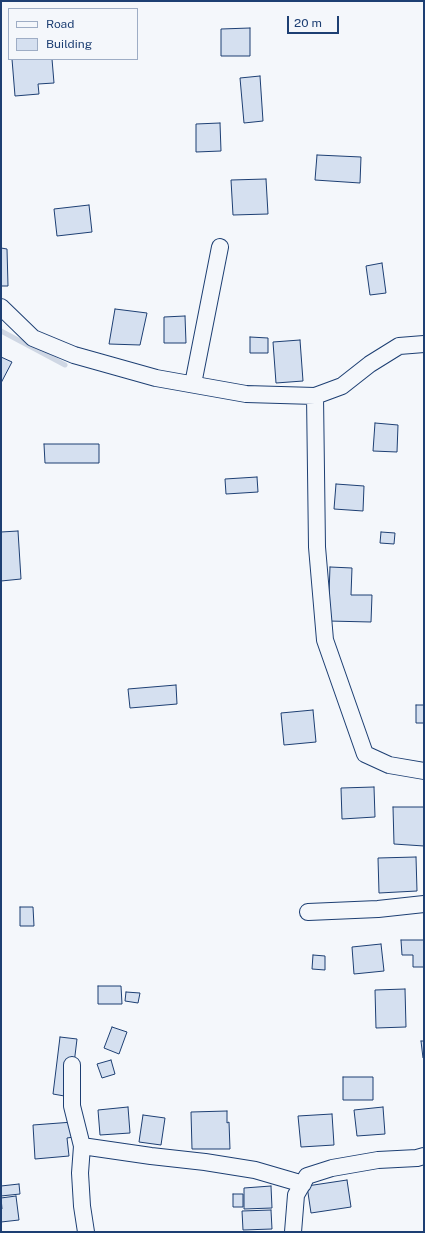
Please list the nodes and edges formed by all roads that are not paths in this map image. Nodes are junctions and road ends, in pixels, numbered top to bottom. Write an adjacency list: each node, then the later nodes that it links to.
1 (220, 247): 4 (street)
2 (1, 307): 4 (street)
3 (424, 344): 5 (street)
4 (193, 384): 5 (street)
5 (314, 396): 6 (street)
6 (424, 771)
7 (424, 904): 8 (street)
8 (308, 912)
9 (72, 1064): 10 (street)
10 (82, 1146): 12 (street); 13 (street)
11 (424, 1156): 12 (street)
12 (303, 1184): 14 (street)
13 (86, 1232)
14 (293, 1232)

